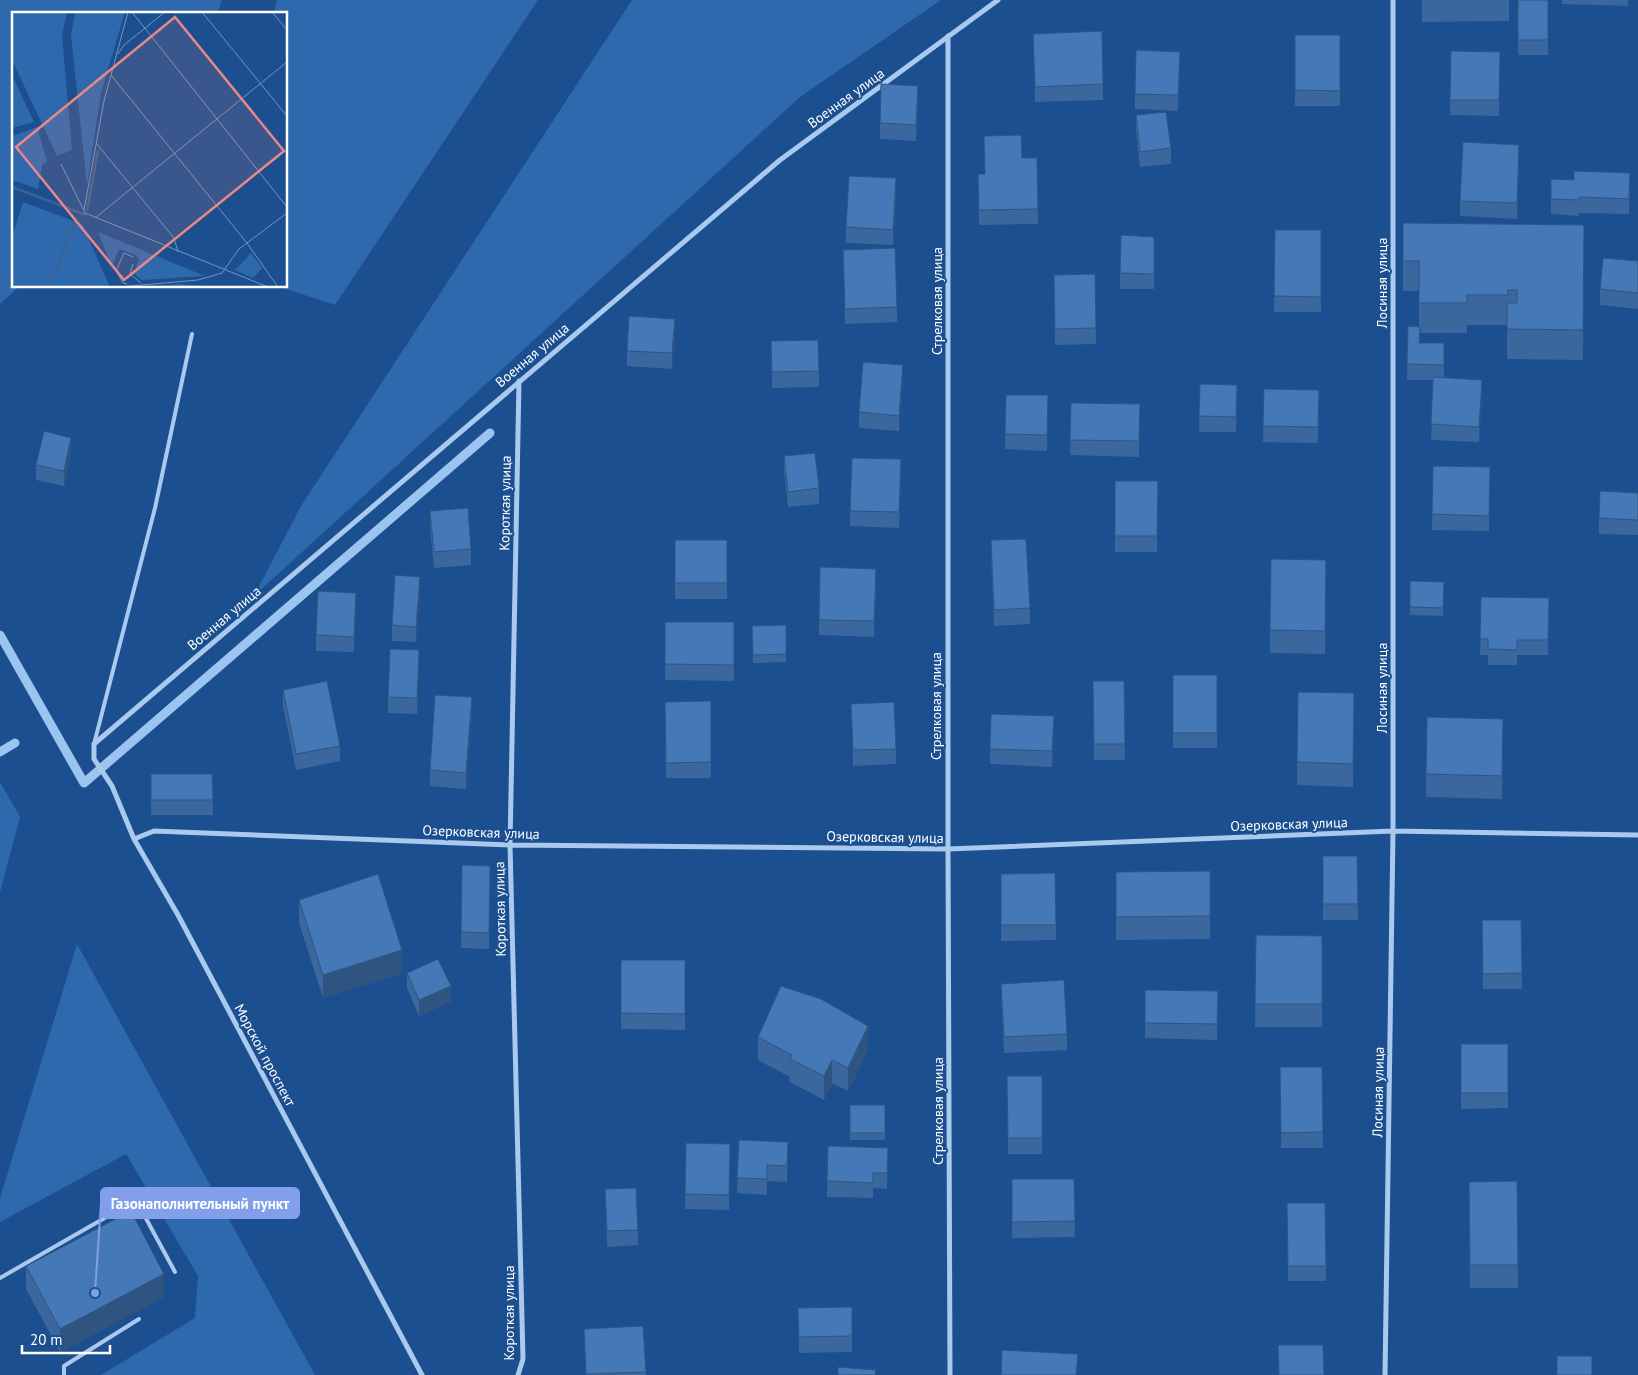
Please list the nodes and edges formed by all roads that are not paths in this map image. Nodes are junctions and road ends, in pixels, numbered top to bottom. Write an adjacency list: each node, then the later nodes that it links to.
1 (998, 0): 3 (street, Военная улица)
2 (1393, 0): 7 (street, Лосиная улица)
3 (948, 36): 5 (street, Военная улица); 11 (street, Стрелковая улица)
4 (192, 334): 6 (lane)
5 (519, 381): 6 (street, Военная улица); 10 (street, Короткая улица)
6 (94, 744): 9 (street, Морской проспект)
7 (1393, 830): 8 (street, Озерковская улица); 11 (street, Озерковская улица); 19 (street, Лосиная улица)
8 (1638, 835)
9 (134, 839): 10 (street, Озерковская улица); 16 (street, Морской проспект)
10 (510, 844): 11 (street, Озерковская улица); 17 (street, Короткая улица)
11 (948, 849): 18 (street, Стрелковая улица)
12 (175, 1272): 13 (lane)
13 (0, 1278)
14 (140, 1319): 15 (lane)
15 (64, 1375)
16 (422, 1375)
17 (518, 1375)
18 (950, 1375)
19 (1385, 1375)

